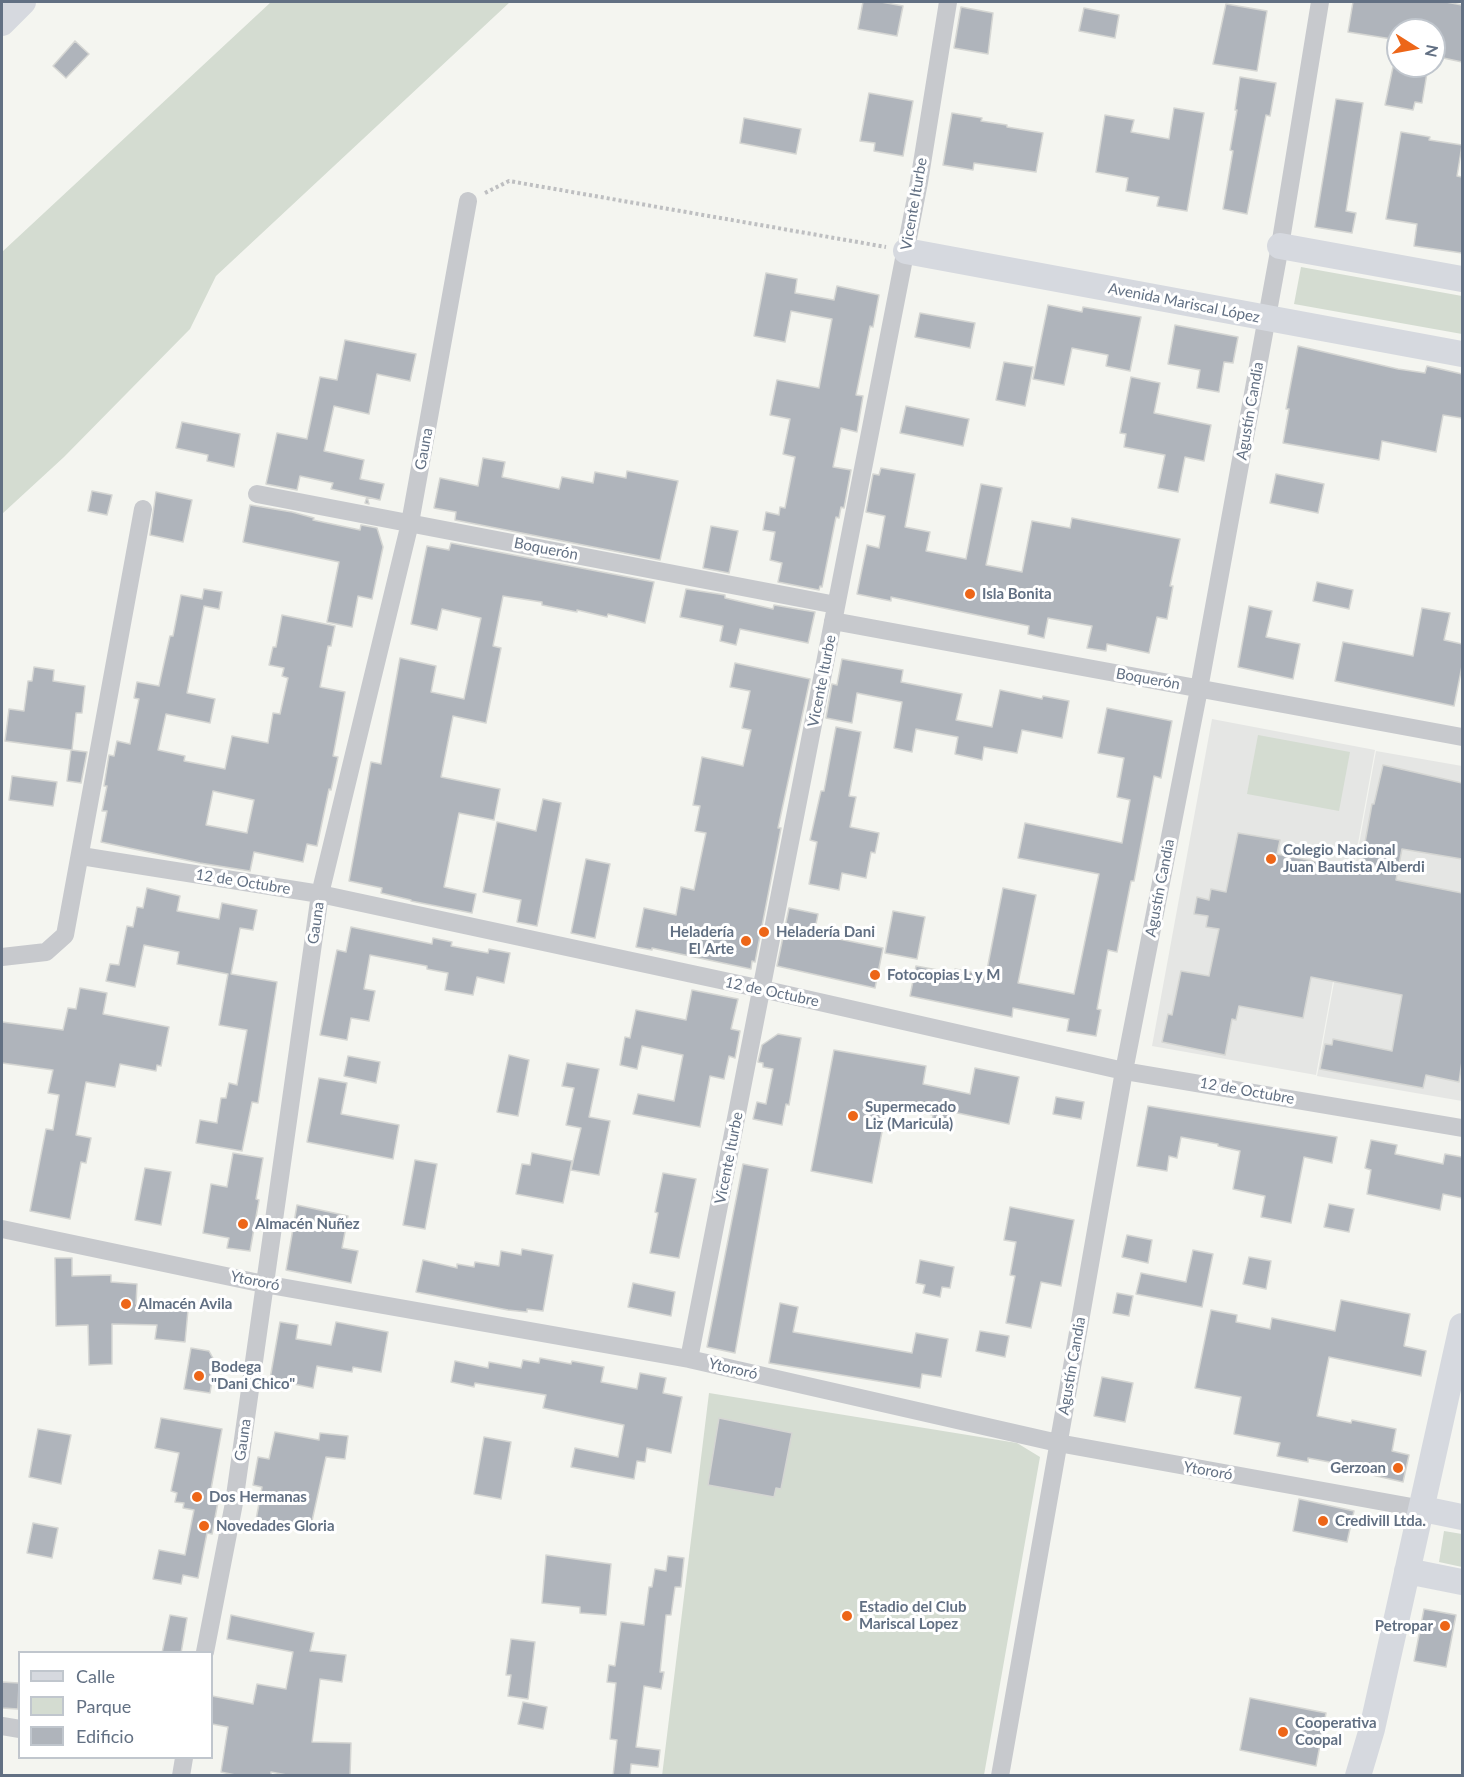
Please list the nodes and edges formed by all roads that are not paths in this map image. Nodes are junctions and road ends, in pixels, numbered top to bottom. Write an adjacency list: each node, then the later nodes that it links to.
1 (23, 2): 4 (street)
2 (948, 2): 7 (street, Vicente Iturbe)
3 (1320, 2): 6 (street, Agustín Candia)
4 (2, 23)
5 (468, 201): 13 (street, Gauna)
6 (1280, 246): 8 (street); 9 (street, Agustín Candia)
7 (906, 251): 9 (street, Avenida Mariscal López); 14 (street, Vicente Iturbe)
8 (1462, 279)
9 (1267, 318): 10 (street, Avenida Mariscal López); 15 (street, Agustín Candia)
10 (1462, 354)
11 (257, 494): 13 (street, Boquerón)
12 (143, 509): 17 (street)
13 (410, 523): 14 (street, Boquerón); 18 (street, Gauna)
14 (834, 613): 15 (street, Boquerón); 20 (street, Vicente Iturbe)
15 (1199, 689): 16 (street, Boquerón); 21 (street, Agustín Candia)
16 (1462, 737)
17 (81, 856): 18 (street, 12 de Octubre); 19 (street)
18 (320, 894): 20 (street, 12 de Octubre); 24 (street, Gauna)
19 (2, 957)
20 (762, 990): 21 (street, 12 de Octubre); 26 (street, Vicente Iturbe)
21 (1124, 1071): 22 (street, 12 de Octubre); 27 (street, Agustín Candia)
22 (1462, 1128)
23 (2, 1229): 24 (street, Ytororó)
24 (264, 1284): 26 (street, Ytororó); 32 (street, Gauna)
25 (1462, 1326): 28 (street)
26 (688, 1359): 27 (street, Ytororó)
27 (1058, 1443): 28 (street, Ytororó); 37 (street, Agustín Candia)
28 (1423, 1509): 29 (street, Ytororó); 30 (street)
29 (1462, 1517)
30 (1407, 1571): 31 (street); 38 (street)
31 (1462, 1582)
32 (205, 1651)
33 (2, 1726): 34 (street)
34 (18, 1729)
35 (184, 1759): 36 (street)
36 (181, 1776)
37 (1000, 1776)
38 (1358, 1776)

